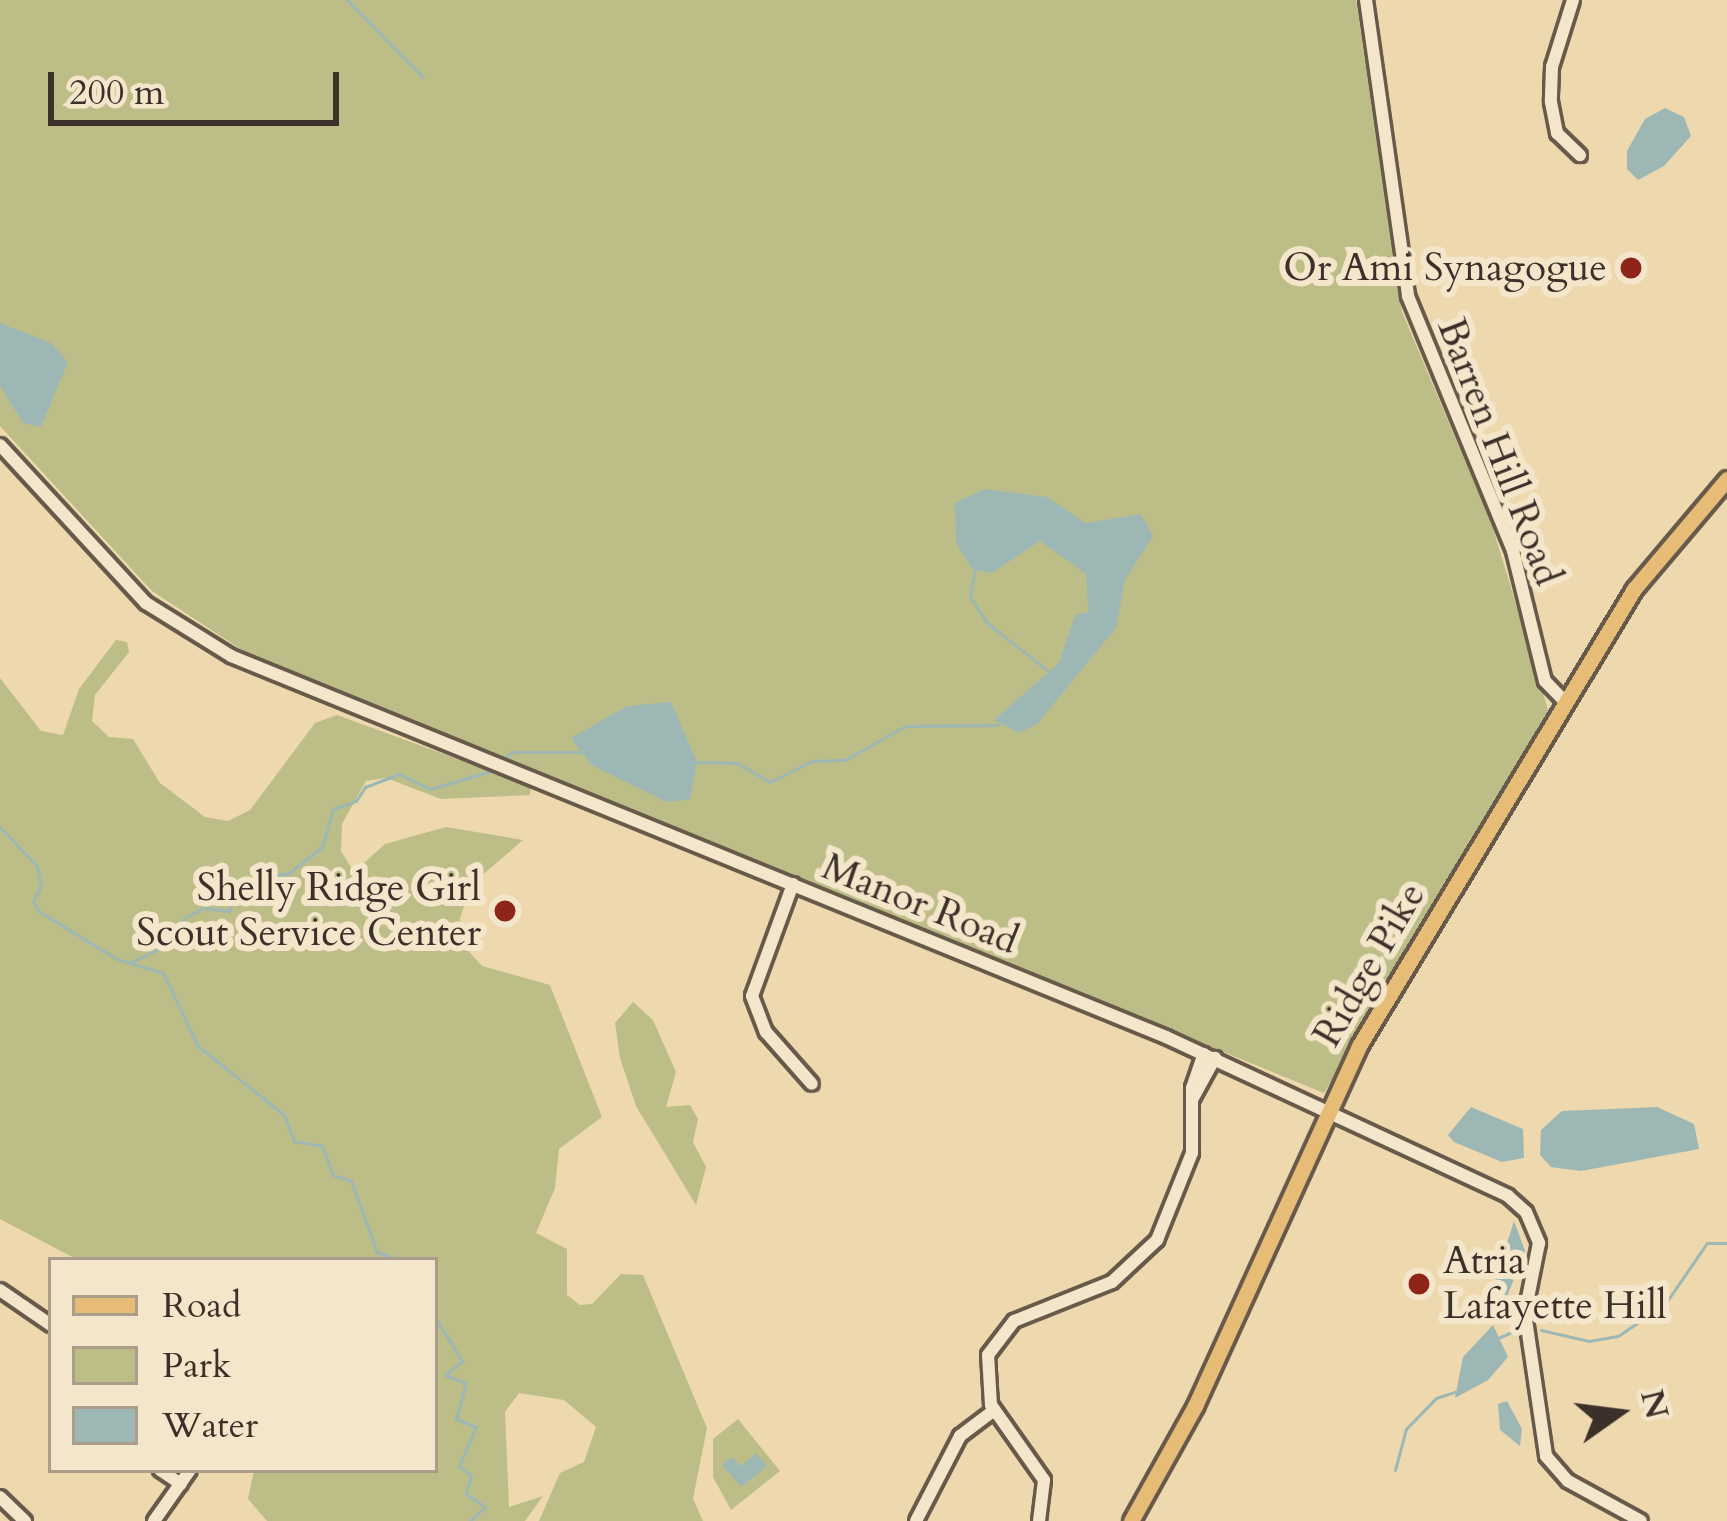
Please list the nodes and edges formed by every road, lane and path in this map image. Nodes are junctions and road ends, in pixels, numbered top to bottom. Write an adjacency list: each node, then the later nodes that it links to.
1 (1366, 0): 6 (street, Barren Hill Road)
2 (1573, 0): 3 (street)
3 (1580, 155)
4 (0, 446): 7 (street, Manor Road)
5 (1727, 478): 6 (main road, Ridge Pike)
6 (1566, 703): 10 (main road, Ridge Pike)
7 (793, 884): 8 (street, Manor Road); 9 (street)
8 (1209, 1056): 10 (street, Manor Road); 13 (street)
9 (812, 1084)
10 (1329, 1108): 22 (main road, Ridge Pike); 23 (street, Manor Road)
11 (0, 1290): 12 (street)
12 (48, 1323)
13 (993, 1411): 20 (street); 21 (street)
14 (164, 1473): 16 (street)
15 (188, 1473): 16 (street)
16 (181, 1484): 19 (street)
17 (0, 1497): 18 (street)
18 (25, 1521)
19 (154, 1521)
20 (916, 1521)
21 (1039, 1521)
22 (1132, 1521)
23 (1641, 1521)

